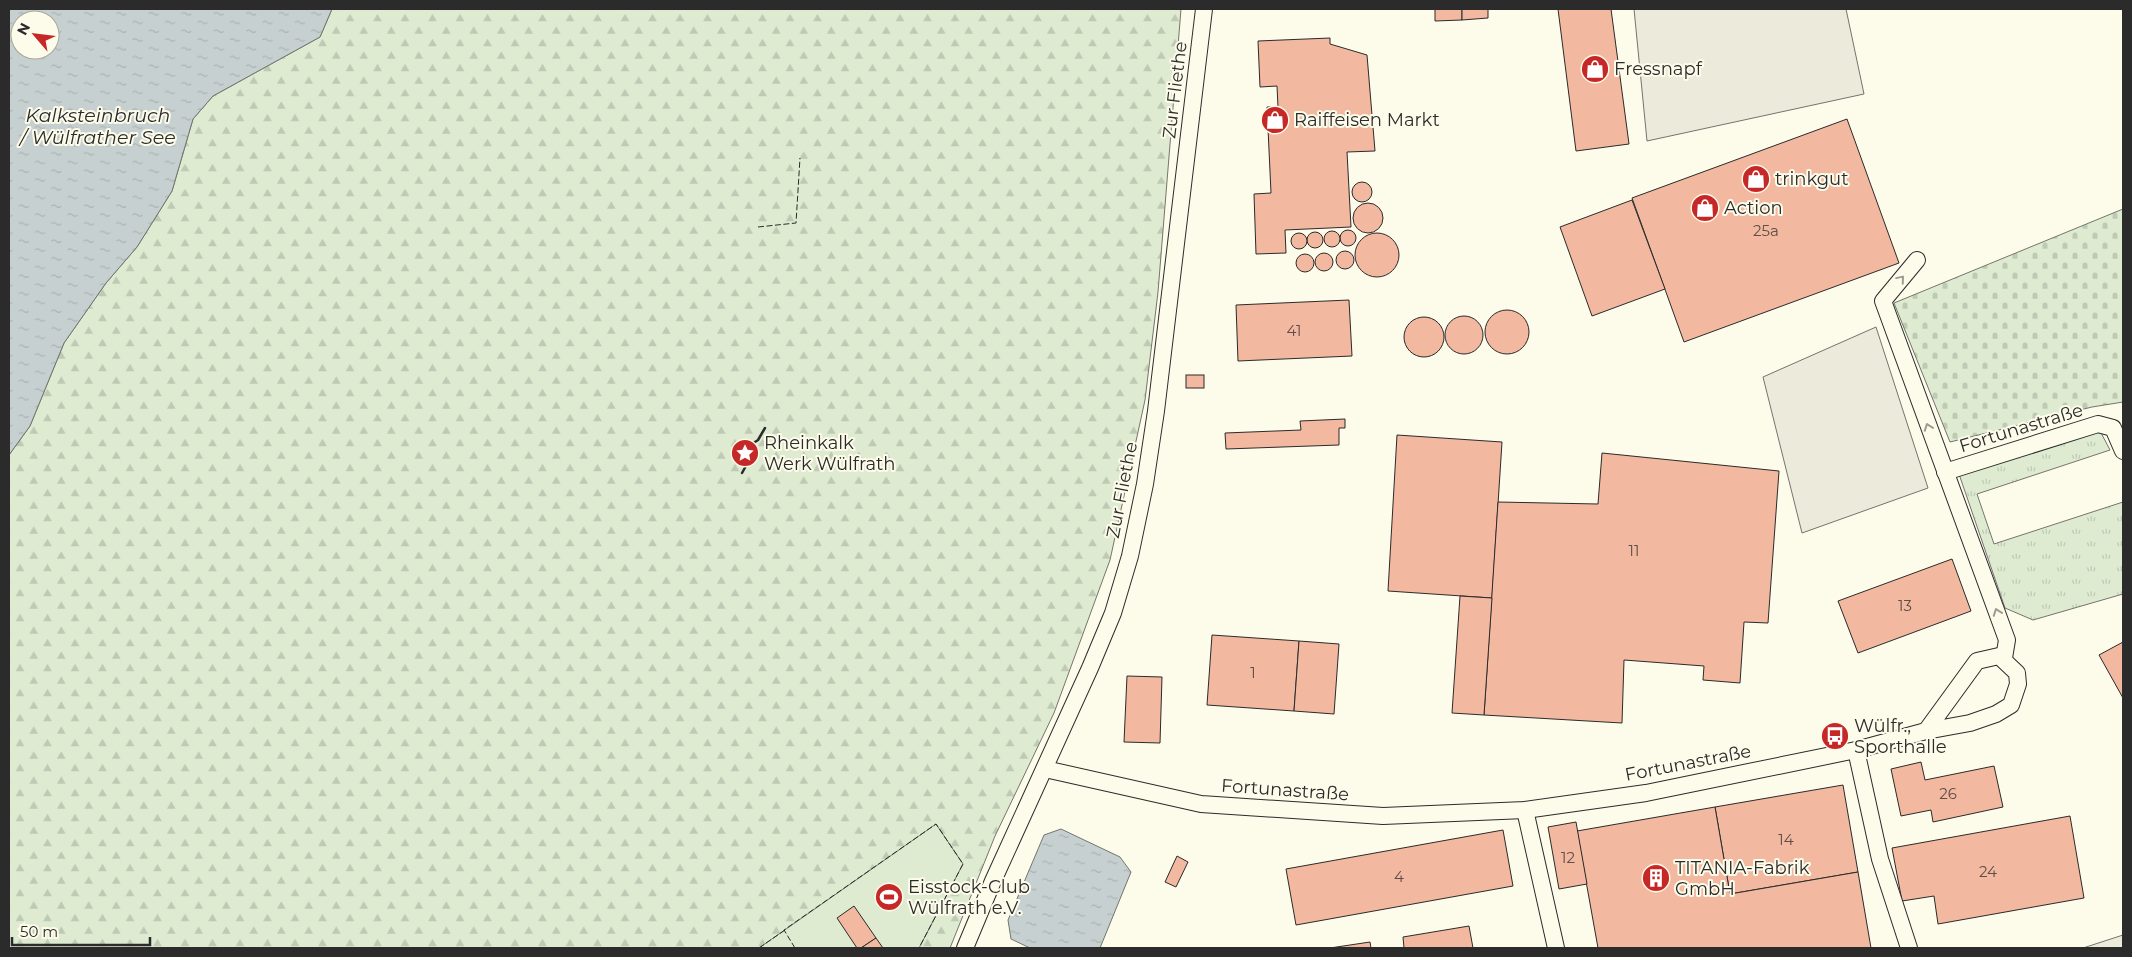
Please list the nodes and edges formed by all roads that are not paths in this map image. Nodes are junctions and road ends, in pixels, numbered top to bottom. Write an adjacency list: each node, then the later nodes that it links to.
1 (1204, 9): 8 (street, Zur Fliethe)
2 (1917, 260): 4 (street, one-way to 2)
3 (2123, 451): 4 (street, Fortunastraße)
4 (1945, 472): 5 (street, one-way to 4)
5 (2004, 658): 6 (street); 6 (street, Fortunastraße)
6 (1926, 731): 7 (street, Fortunastraße)
7 (1856, 750): 9 (street, Fortunastraße); 12 (street)
8 (1045, 769): 9 (street, Fortunastraße); 10 (street, Zur Fliethe)
9 (1525, 810): 11 (street)
10 (965, 948)
11 (1556, 948)
12 (1908, 948)

